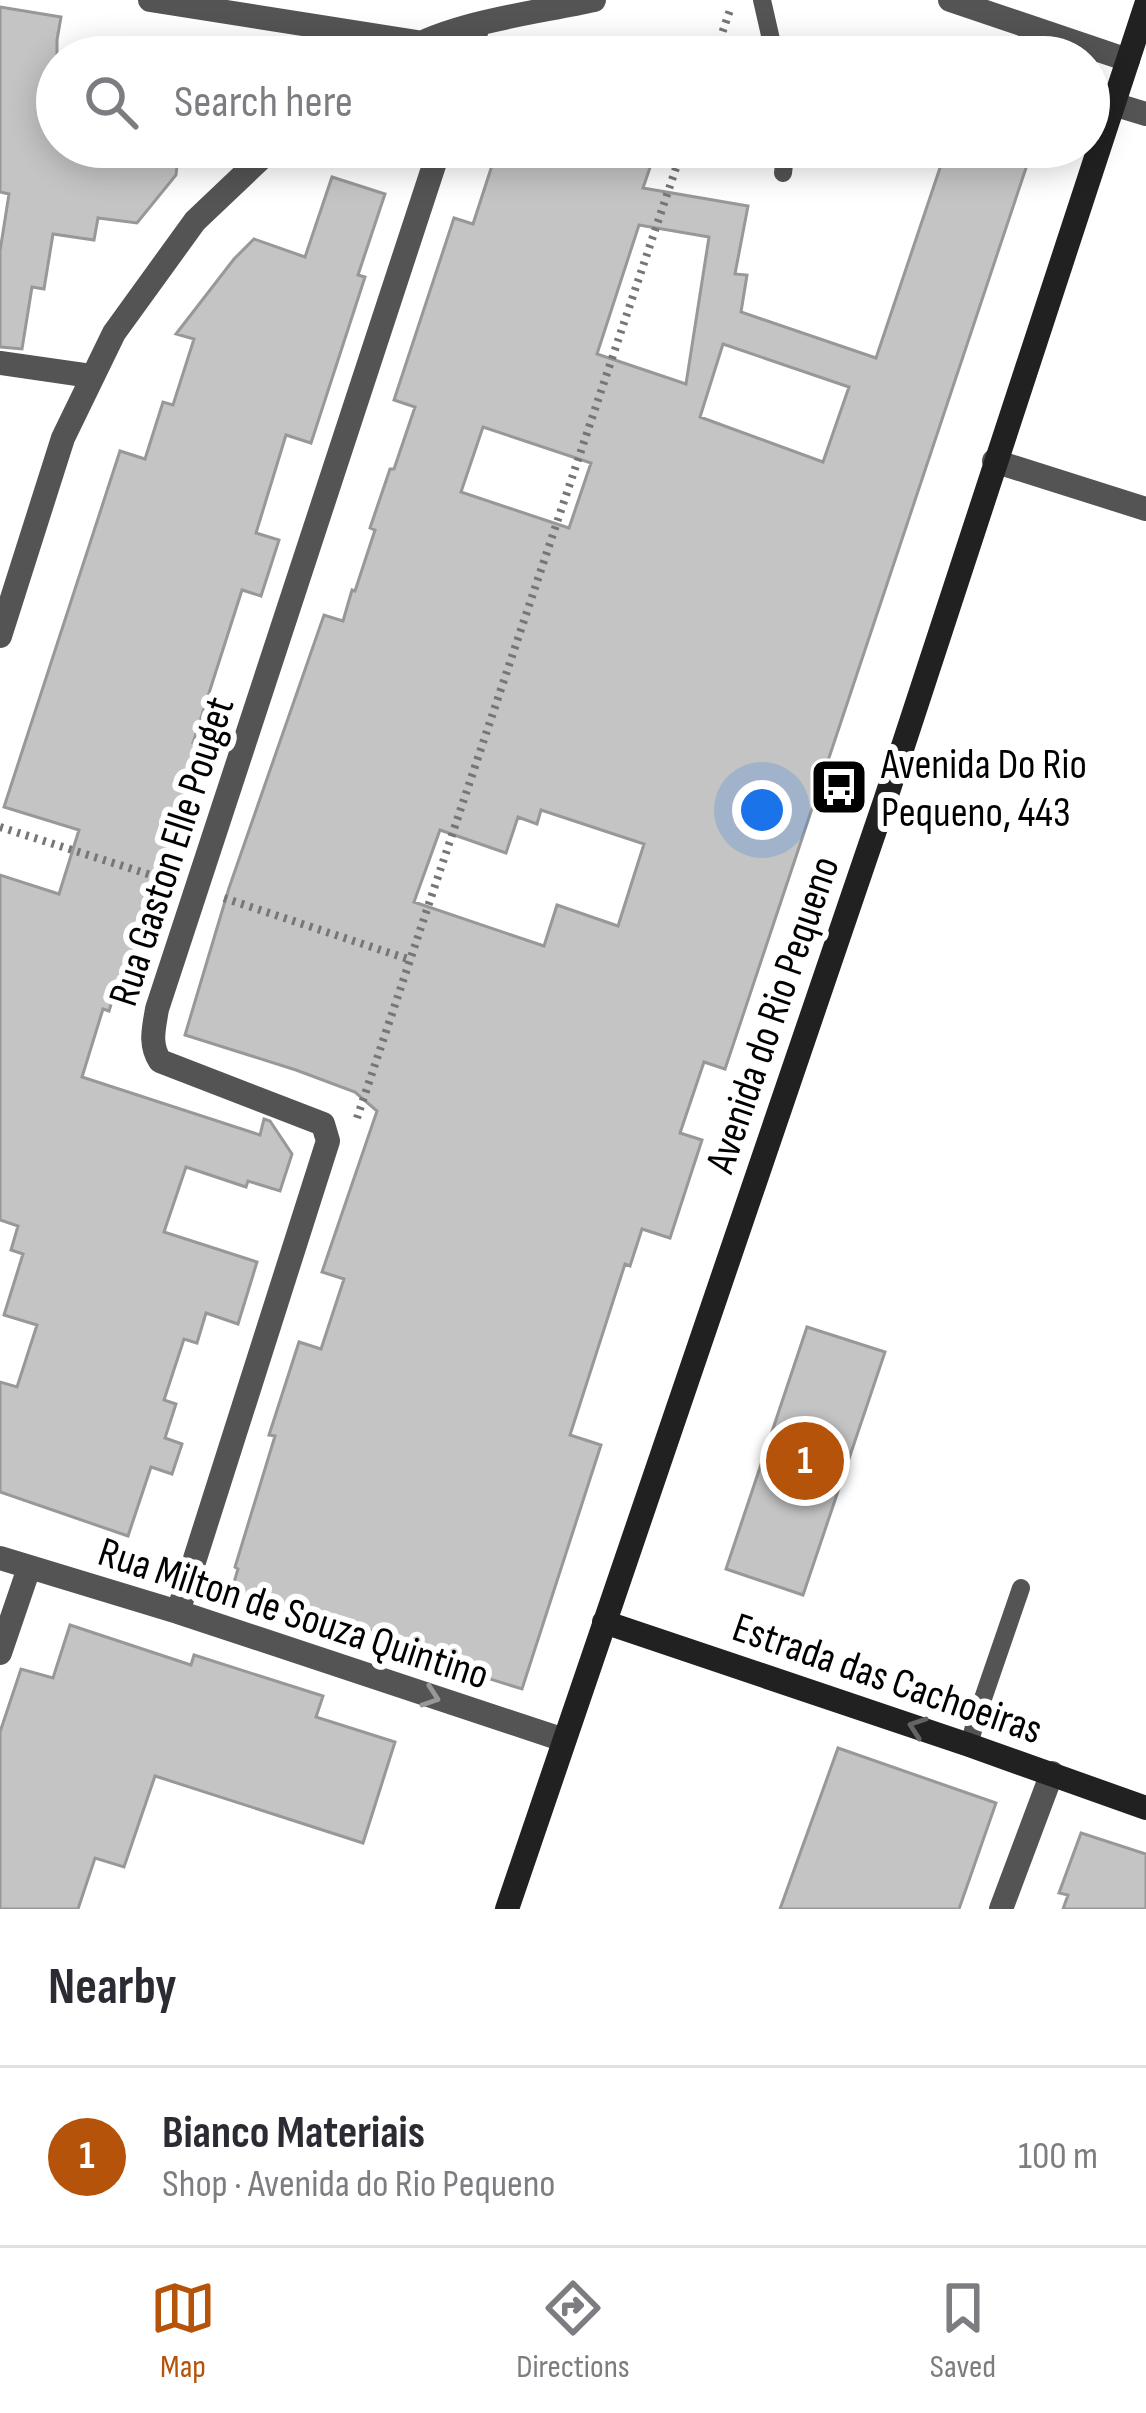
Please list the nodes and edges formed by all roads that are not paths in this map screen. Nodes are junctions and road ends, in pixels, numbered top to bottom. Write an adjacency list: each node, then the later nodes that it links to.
1 (150, 0): 7 (street)
2 (594, 0): 6 (street)
3 (762, 0): 10 (lane)
4 (950, 0): 11 (street)
5 (1146, 5): 13 (main road, Avenida do Rio Pequeno)
6 (478, 26): 8 (street); 9 (street)
7 (374, 36)
8 (442, 36)
9 (475, 36)
10 (770, 36)
11 (1057, 36)
12 (1110, 54): 13 (street)
13 (1128, 60): 14 (main road, Avenida do Rio Pequeno)
14 (1113, 104): 15 (main road, Avenida do Rio Pequeno); 16 (street)
15 (1110, 113)
16 (1146, 114)
17 (251, 168): 23 (street)
18 (433, 168): 30 (street, Rua Gaston Elle Pouget)
19 (784, 168): 21 (lane)
20 (1092, 168): 24 (main road, Avenida do Rio Pequeno)
21 (783, 173)
22 (0, 363): 23 (street)
23 (92, 376): 26 (street)
24 (994, 460): 25 (street); 31 (main road, Avenida do Rio Pequeno)
25 (1146, 509)
26 (0, 636)
27 (0, 1558): 28 (street, Rua Milton de Souza Quintino)
28 (29, 1568): 30 (street, Rua Milton de Souza Quintino); 32 (street)
29 (1022, 1588): 34 (lane)
30 (178, 1612): 33 (street, Rua Milton de Souza Quintino, one-way to 33)
31 (604, 1622): 33 (main road, Avenida do Rio Pequeno); 34 (main road, Estrada das Cachoeiras, one-way to 31)
32 (0, 1653)
33 (564, 1740): 37 (main road, Avenida do Rio Pequeno)
34 (969, 1745): 35 (main road, Estrada das Cachoeiras)
35 (1052, 1773): 36 (main road, Estrada das Cachoeiras); 38 (street)
36 (1146, 1808)
37 (507, 1909)
38 (1001, 1909)

